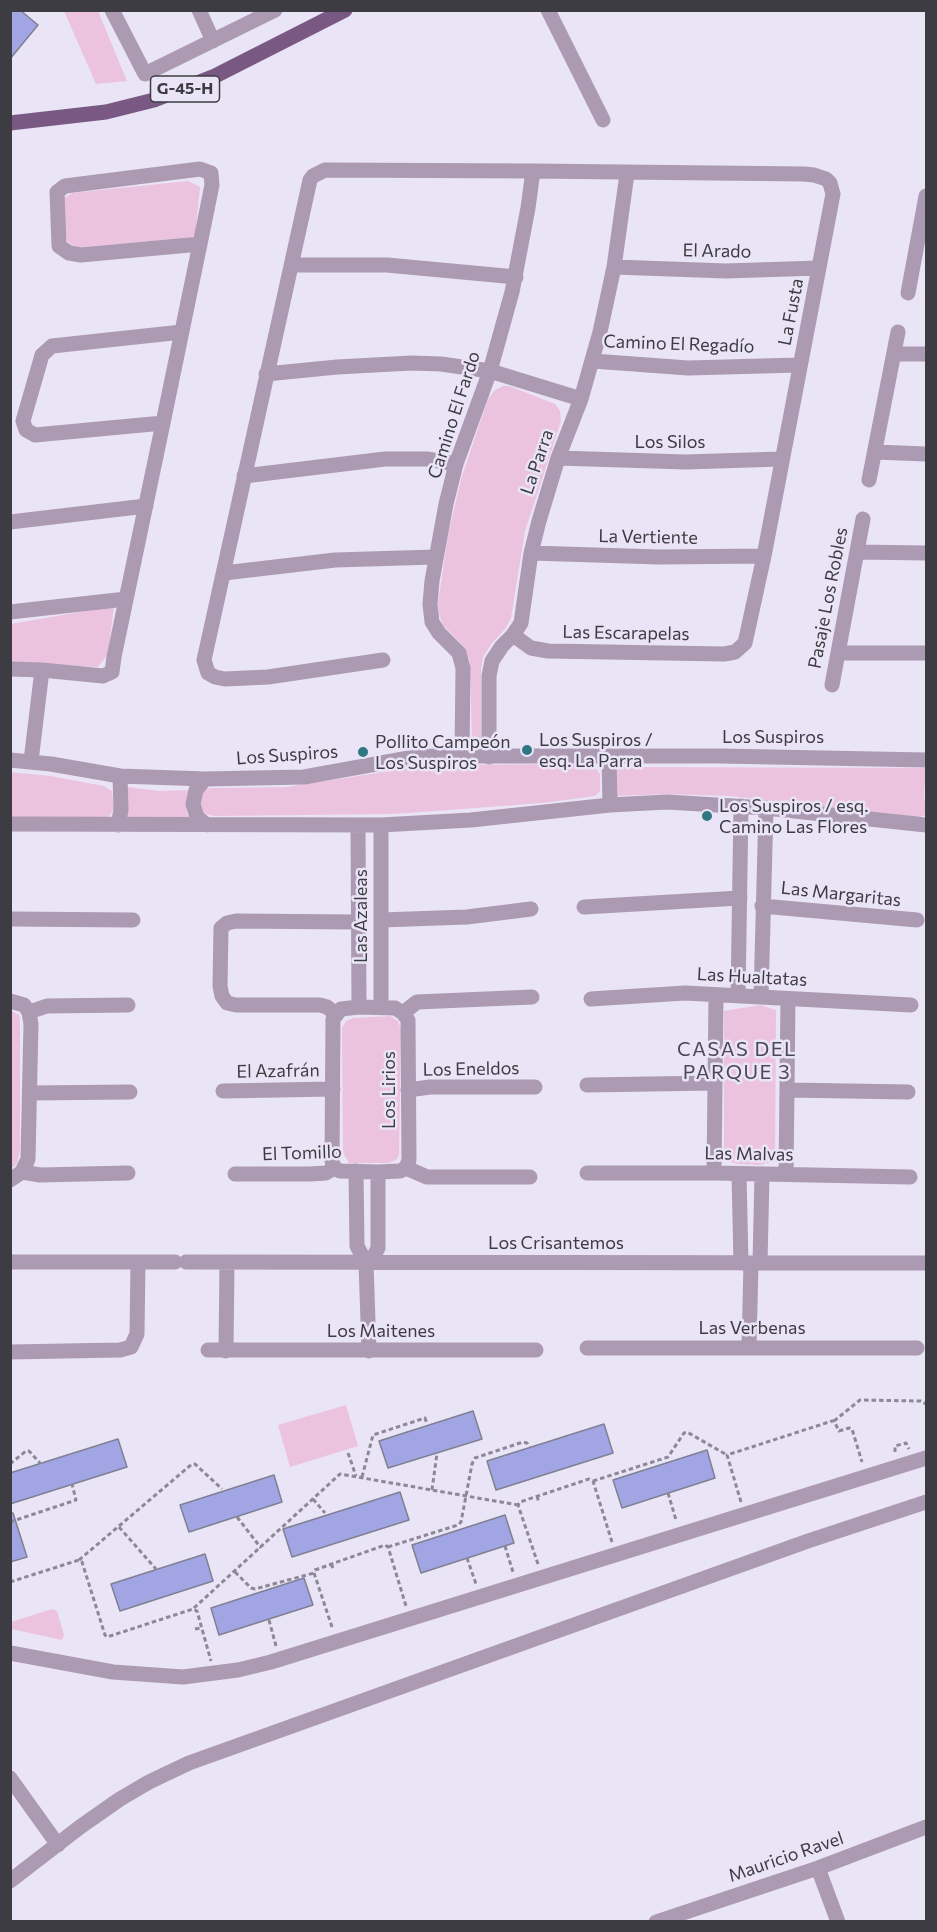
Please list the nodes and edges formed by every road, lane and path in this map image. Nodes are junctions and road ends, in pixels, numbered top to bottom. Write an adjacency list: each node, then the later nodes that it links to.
1 (112, 10): 6 (street)
2 (200, 10): 6 (street)
3 (275, 10): 6 (street)
4 (345, 10): 8 (main road, G-45-H)
5 (548, 10): 7 (street)
6 (213, 41)
7 (603, 120)
8 (10, 123)
9 (533, 171): 10 (street); 14 (street); 17 (street, Camino El Fardo)
10 (627, 174): 15 (street, La Parra); 16 (street, La Fusta)
11 (927, 196): 13 (street)
12 (200, 244): 12 (street); 19 (street)
13 (921, 257): 18 (street)
14 (291, 265): 17 (street); 26 (street)
15 (614, 267): 16 (street, El Arado); 23 (street, La Parra)
16 (819, 268): 24 (street, La Fusta)
17 (516, 277): 25 (street, Camino El Fardo)
18 (908, 293)
19 (182, 332): 28 (street); 28 (street)
20 (898, 332): 21 (street)
21 (894, 354): 22 (street); 29 (street)
22 (927, 354)
23 (593, 361): 24 (street, Camino El Regadío); 27 (street, La Parra)
24 (800, 365): 32 (street, La Fusta)
25 (490, 371): 26 (street); 27 (street); 33 (street, Camino El Fardo)
26 (266, 374): 34 (street)
27 (580, 399): 31 (street, La Parra)
28 (163, 423): 36 (street)
29 (875, 452): 30 (street); 35 (street)
30 (927, 454)
31 (558, 458): 32 (street, Los Silos); 40 (street, La Parra)
32 (782, 459): 42 (street, La Fusta)
33 (456, 464): 34 (street); 43 (street, Camino El Fardo)
34 (244, 476): 44 (street)
35 (869, 480)
36 (146, 506): 38 (street); 45 (street)
37 (863, 519): 39 (street, Pasaje Los Robles)
38 (10, 522)
39 (857, 552): 41 (street); 49 (street, Pasaje Los Robles)
40 (531, 553): 42 (street, La Vertiente); 47 (street, La Parra)
41 (927, 553)
42 (764, 556): 48 (street, La Fusta)
43 (435, 557): 44 (street); 55 (street, Camino El Fardo)
44 (224, 573): 51 (street)
45 (126, 599): 46 (street); 53 (street)
46 (10, 612)
47 (513, 635): 48 (street, Las Escarapelas); 56 (street, La Parra)
48 (741, 648)
49 (838, 653): 50 (street); 54 (street, Pasaje Los Robles)
50 (927, 653)
51 (383, 660)
52 (10, 669): 53 (street)
53 (42, 669): 60 (street)
54 (831, 686)
55 (462, 756): 56 (street, Los Suspiros); 62 (street, Los Suspiros)
56 (489, 757): 57 (street, Los Suspiros)
57 (609, 758): 59 (street, Los Suspiros); 63 (street)
58 (10, 760): 60 (street, Los Suspiros)
59 (927, 760)
60 (30, 761): 61 (street, Los Suspiros)
61 (120, 776): 62 (street, Los Suspiros); 67 (street)
62 (205, 779): 68 (street)
63 (610, 805): 64 (street); 69 (street)
64 (741, 806): 65 (street); 72 (street)
65 (766, 808): 70 (street); 73 (street)
66 (10, 824): 67 (street)
67 (118, 825): 68 (street)
68 (207, 825): 71 (street)
69 (381, 825): 71 (street); 78 (street, Las Azaleas)
70 (927, 825)
71 (358, 826): 80 (street, Las Azaleas)
72 (740, 898): 74 (street); 82 (street)
73 (762, 906): 79 (street, Las Margaritas); 84 (street)
74 (584, 907)
75 (531, 909): 78 (street)
76 (10, 919): 77 (street)
77 (133, 920)
78 (381, 920): 91 (street, Las Azaleas)
79 (917, 921)
80 (357, 922): 90 (street, Las Azaleas); 94 (street)
81 (716, 996): 82 (street, Las Hualtatas); 85 (street, Las Hualtatas); 95 (street)
82 (738, 996): 84 (street, Las Hualtatas)
83 (532, 997): 93 (street)
84 (761, 998): 86 (street, Las Hualtatas)
85 (591, 999)
86 (788, 999): 89 (street, Las Hualtatas); 100 (street)
87 (10, 1001): 92 (street)
88 (128, 1005): 92 (street)
89 (911, 1005)
90 (359, 1007): 91 (street); 94 (street)
91 (381, 1007): 93 (street)
92 (29, 1012): 104 (street)
93 (403, 1012): 99 (street, Los Lirios)
94 (336, 1014): 98 (street)
95 (714, 1083): 96 (street); 111 (street)
96 (587, 1085)
97 (535, 1087): 99 (street, Los Eneldos)
98 (333, 1089): 101 (street, El Azafrán); 105 (street)
99 (408, 1090): 106 (street, Los Lirios)
100 (788, 1090): 103 (street); 115 (street)
101 (224, 1091)
102 (130, 1092): 104 (street)
103 (908, 1092)
104 (30, 1093): 116 (street)
105 (334, 1168): 107 (street, El Tomillo); 112 (street, El Tomillo)
106 (406, 1168): 108 (street, El Tomillo); 117 (street)
107 (356, 1171): 108 (street, El Tomillo); 122 (street)
108 (378, 1172): 122 (street)
109 (128, 1173): 116 (street)
110 (587, 1173): 111 (street, Las Malvas)
111 (714, 1173): 113 (street, Las Malvas)
112 (235, 1174)
113 (739, 1174): 114 (street, Las Malvas); 123 (street)
114 (762, 1174): 115 (street, Las Malvas); 123 (street)
115 (786, 1174): 118 (street, Las Malvas)
116 (16, 1176)
117 (530, 1177)
118 (910, 1177)
119 (10, 1262): 120 (street, Los Crisantemos)
120 (138, 1262): 121 (street, Los Crisantemos); 132 (street)
121 (227, 1262): 122 (street, Los Crisantemos); 130 (street)
122 (366, 1263): 123 (street, Los Crisantemos); 131 (street)
123 (751, 1263): 124 (street, Los Crisantemos); 126 (street)
124 (927, 1263)
125 (587, 1348): 126 (street, Las Verbenas)
126 (749, 1348): 127 (street, Las Verbenas)
127 (917, 1348)
128 (208, 1350): 130 (street, Los Maitenes)
129 (536, 1350): 131 (street, Los Maitenes)
130 (225, 1351): 131 (street, Los Maitenes)
131 (369, 1351)
132 (10, 1352)
133 (927, 1404): 134 (path)
134 (834, 1421): 139 (path); 144 (path)
135 (427, 1424): 148 (path)
136 (530, 1448): 156 (path)
137 (348, 1453): 147 (path)
138 (437, 1453): 153 (path)
139 (727, 1455): 146 (path); 149 (path)
140 (919, 1455): 141 (path); 192 (street)
141 (895, 1457)
142 (40, 1463): 143 (path)
143 (10, 1464)
144 (866, 1466)
145 (737, 1473): 146 (path)
146 (732, 1474): 162 (path)
147 (356, 1476): 148 (path); 158 (path)
148 (362, 1477): 153 (path)
149 (593, 1481): 151 (path); 168 (path)
150 (72, 1484): 165 (path)
151 (572, 1485): 154 (path); 157 (path)
152 (222, 1489): 167 (path)
153 (432, 1490): 156 (path)
154 (574, 1491)
155 (668, 1493): 166 (path)
156 (466, 1496): 161 (path); 170 (path)
157 (537, 1496): 160 (path); 161 (path)
158 (313, 1499): 163 (path); 171 (path)
159 (927, 1502): 196 (street)
160 (539, 1503)
161 (518, 1505): 179 (path)
162 (740, 1505)
163 (325, 1513)
164 (237, 1517): 171 (path)
165 (10, 1522)
166 (678, 1525)
167 (119, 1527): 175 (path); 177 (path)
168 (615, 1545)
169 (505, 1546): 182 (path)
170 (388, 1547): 172 (path); 186 (path)
171 (261, 1548): 180 (path)
172 (367, 1551): 173 (path); 176 (path)
173 (369, 1557)
174 (467, 1558): 184 (path)
175 (79, 1560): 183 (path); 185 (path)
176 (331, 1564): 178 (path); 181 (path)
177 (156, 1569)
178 (334, 1570)
179 (538, 1570)
180 (235, 1572): 181 (path); 185 (path)
181 (314, 1573): 190 (path)
182 (514, 1577)
183 (10, 1582)
184 (477, 1588)
185 (194, 1609): 188 (path)
186 (411, 1609)
187 (269, 1620): 191 (path)
188 (201, 1628): 189 (path); 193 (path)
189 (195, 1629)
190 (333, 1632)
191 (278, 1651)
192 (10, 1653)
193 (215, 1666)
194 (10, 1778): 196 (street)
195 (927, 1827): 197 (street, Mauricio Ravel)
196 (58, 1845): 198 (street)
197 (818, 1868): 199 (street, Mauricio Ravel); 200 (street)
198 (10, 1881)
199 (656, 1922)
200 (838, 1922)

